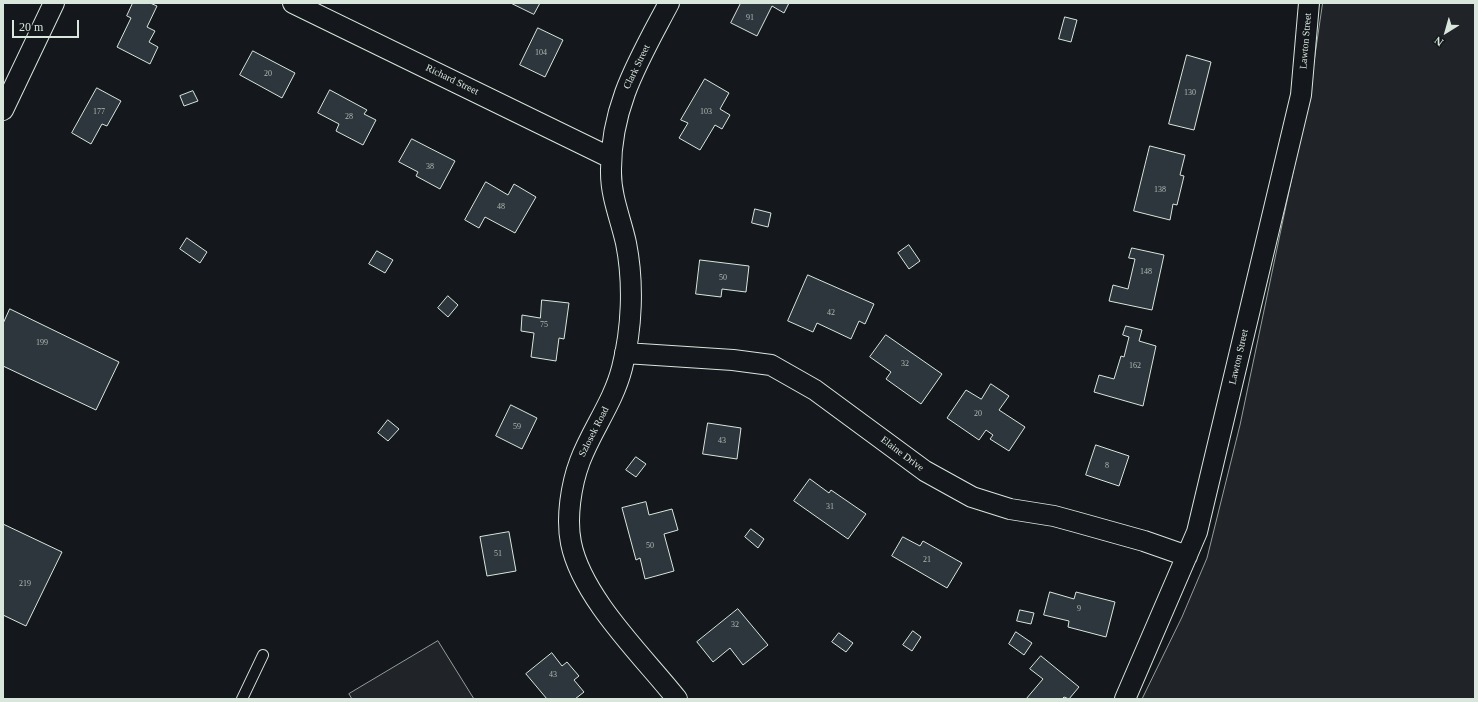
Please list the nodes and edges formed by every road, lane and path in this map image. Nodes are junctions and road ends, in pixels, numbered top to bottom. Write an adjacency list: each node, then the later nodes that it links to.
1 (54, 3): 5 (street)
2 (293, 3): 6 (street, Richard Street)
3 (669, 3): 6 (street, Clark Street)
4 (1309, 3): 8 (street, Lawton Street)
5 (5, 99)
6 (611, 158): 7 (street, Szlosek Road)
7 (625, 353): 8 (street, Elaine Drive); 11 (street, Szlosek Road)
8 (1186, 556): 12 (street, Lawton Street)
9 (263, 654): 10 (lane)
10 (242, 699)
11 (677, 699)
12 (1125, 699)

